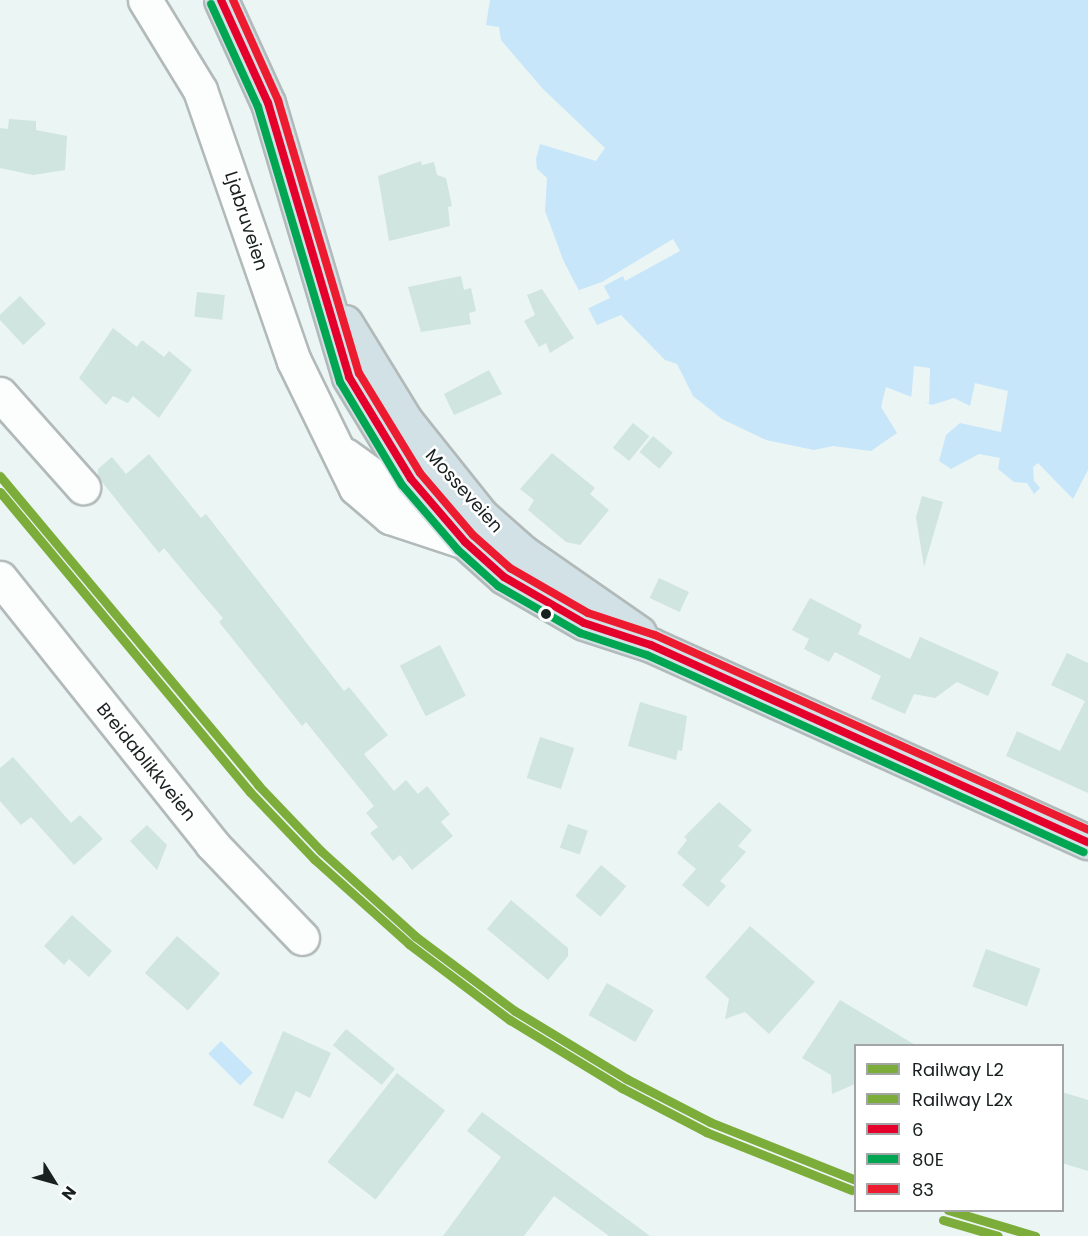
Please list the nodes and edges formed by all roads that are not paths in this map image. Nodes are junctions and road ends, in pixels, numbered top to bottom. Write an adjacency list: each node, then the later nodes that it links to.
1 (145, 0): 5 (street, Ljabruveien)
2 (221, 0): 3 (highway, Mosseveien)
3 (327, 291): 7 (highway, Mosseveien); 8 (highway, Mosseveien)
4 (0, 394): 6 (street)
5 (336, 448): 8 (street, Ljabruveien); 9 (street, Ljabruveien)
6 (83, 487)
7 (459, 488): 8 (street, Ljabruveien); 11 (highway, Mosseveien)
8 (424, 496): 9 (highway, Mosseveien)
9 (465, 542): 11 (highway, Mosseveien)
10 (0, 578): 13 (street, Breidablikkveien)
11 (651, 645): 12 (highway, Mosseveien)
12 (1088, 842)
13 (302, 938)

